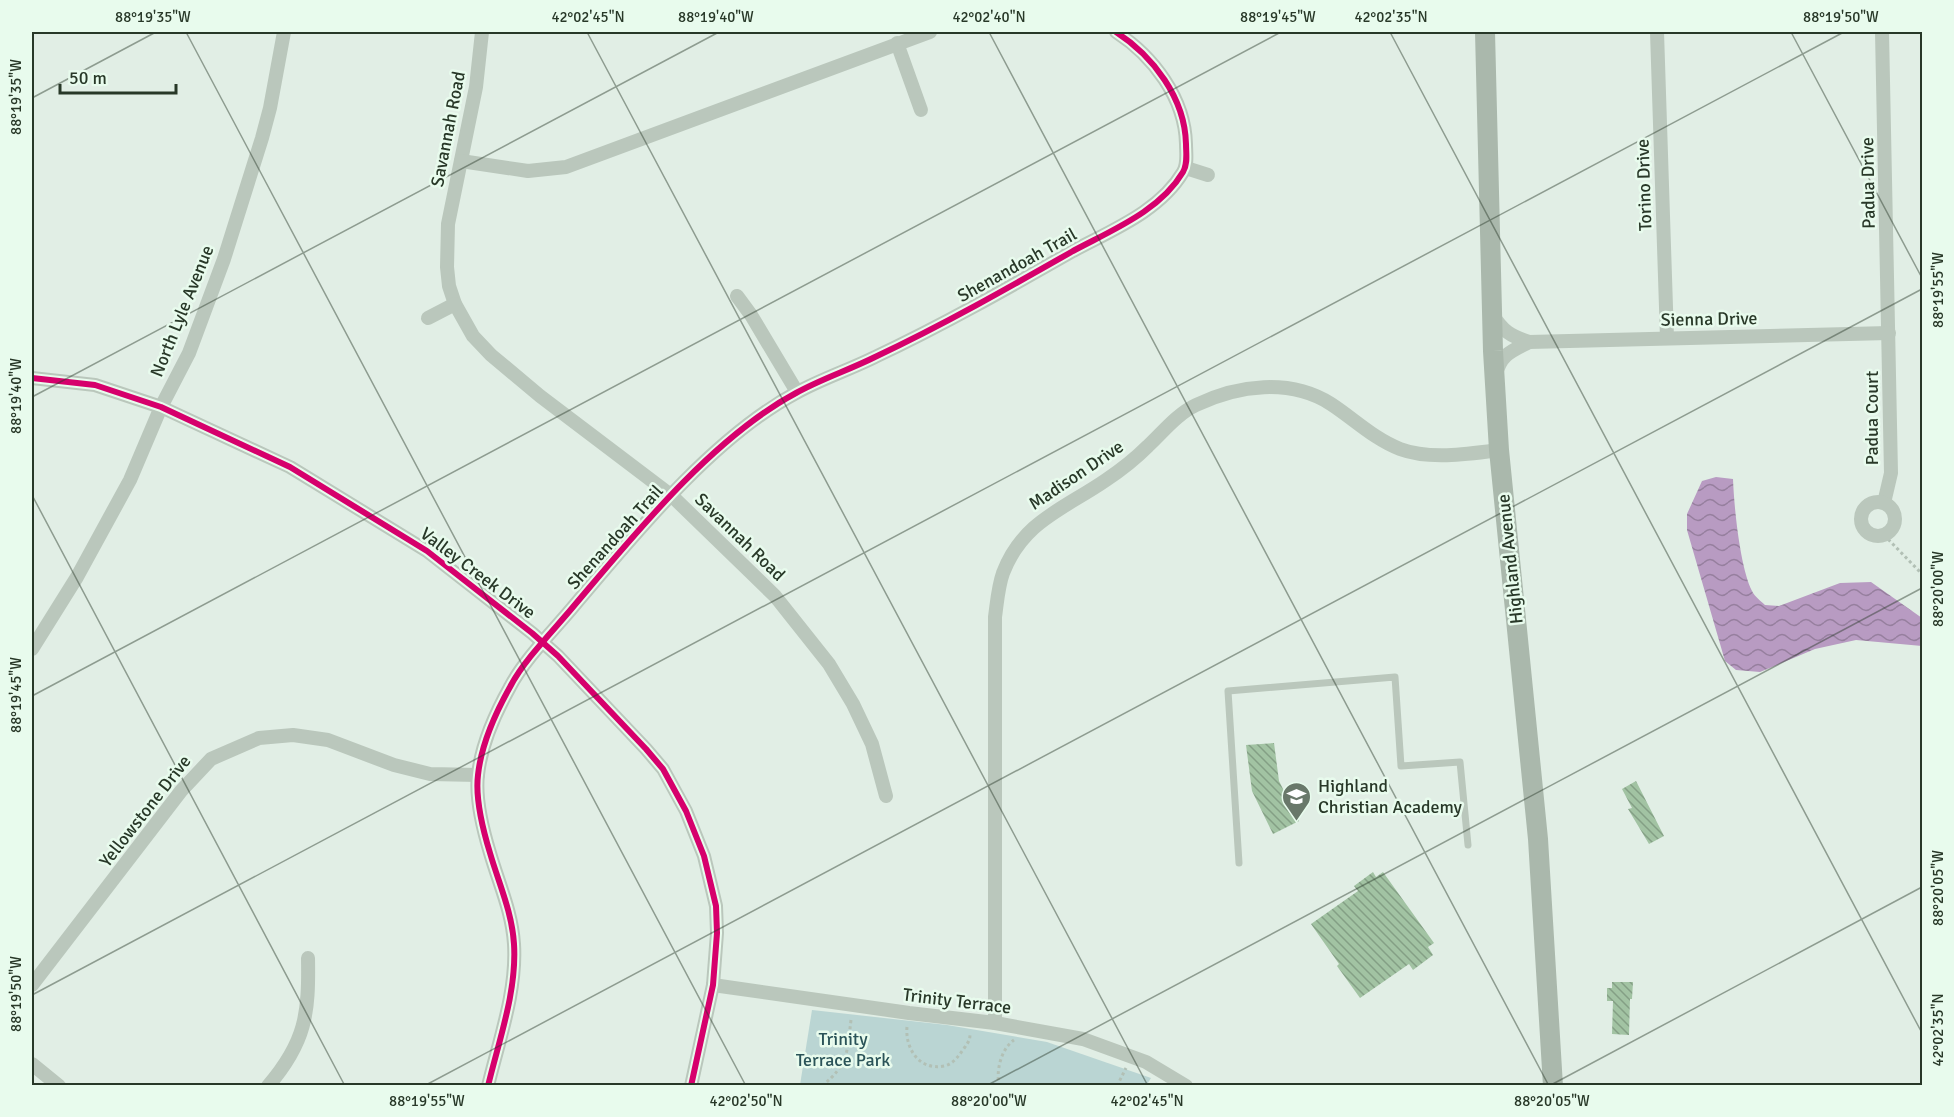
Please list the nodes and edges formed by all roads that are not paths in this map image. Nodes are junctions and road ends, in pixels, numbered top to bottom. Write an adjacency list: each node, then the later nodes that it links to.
1 (284, 32): 23 (street, North Lyle Avenue)
2 (482, 32): 10 (street, Savannah Road)
3 (930, 32): 8 (street)
4 (1116, 32): 11 (street)
5 (1485, 32): 15 (main road, Highland Avenue)
6 (1658, 32): 18 (street, Torino Drive)
7 (1882, 32): 17 (street, Padua Drive)
8 (897, 44): 9 (street); 10 (street)
9 (921, 110)
10 (461, 161): 14 (street, Savannah Road)
11 (1186, 168): 12 (street); 22 (street, Shenandoah Trail)
12 (1208, 175)
13 (737, 296): 22 (street)
14 (455, 304): 16 (street); 25 (street, Savannah Road)
15 (1492, 313): 19 (street); 21 (main road, Highland Avenue)
16 (428, 318)
17 (1889, 333): 18 (street, Sienna Drive); 26 (street, Padua Court)
18 (1667, 338): 19 (street, Sienna Drive)
19 (1530, 342): 21 (street)
20 (32, 378): 23 (street, Valley Creek Drive)
21 (1494, 378): 24 (main road, Highland Avenue)
22 (797, 392): 25 (street, Shenandoah Trail)
23 (161, 407): 27 (street, Valley Creek Drive); 28 (street, North Lyle Avenue)
24 (1499, 450): 36 (street, Madison Drive); 43 (main road, Highland Avenue)
25 (672, 496): 27 (street, Shenandoah Trail); 30 (street, Savannah Road)
26 (1884, 503): 26 (street)
27 (543, 643): 29 (street, Shenandoah Trail); 35 (street, Valley Creek Drive)
28 (32, 649)
29 (478, 775): 34 (street, Yellowstone Drive); 40 (street, Shenandoah Trail)
30 (886, 796)
31 (1468, 845): 32 (lane)
32 (1239, 863)
33 (308, 958): 39 (street)
34 (32, 985)
35 (713, 985): 36 (street, Trinity Terrace); 41 (street, Valley Creek Drive)
36 (995, 1023): 42 (street, Trinity Terrace)
37 (32, 1064): 38 (street)
38 (59, 1086)
39 (268, 1086)
40 (488, 1086)
41 (691, 1086)
42 (1186, 1086)
43 (1553, 1086)

